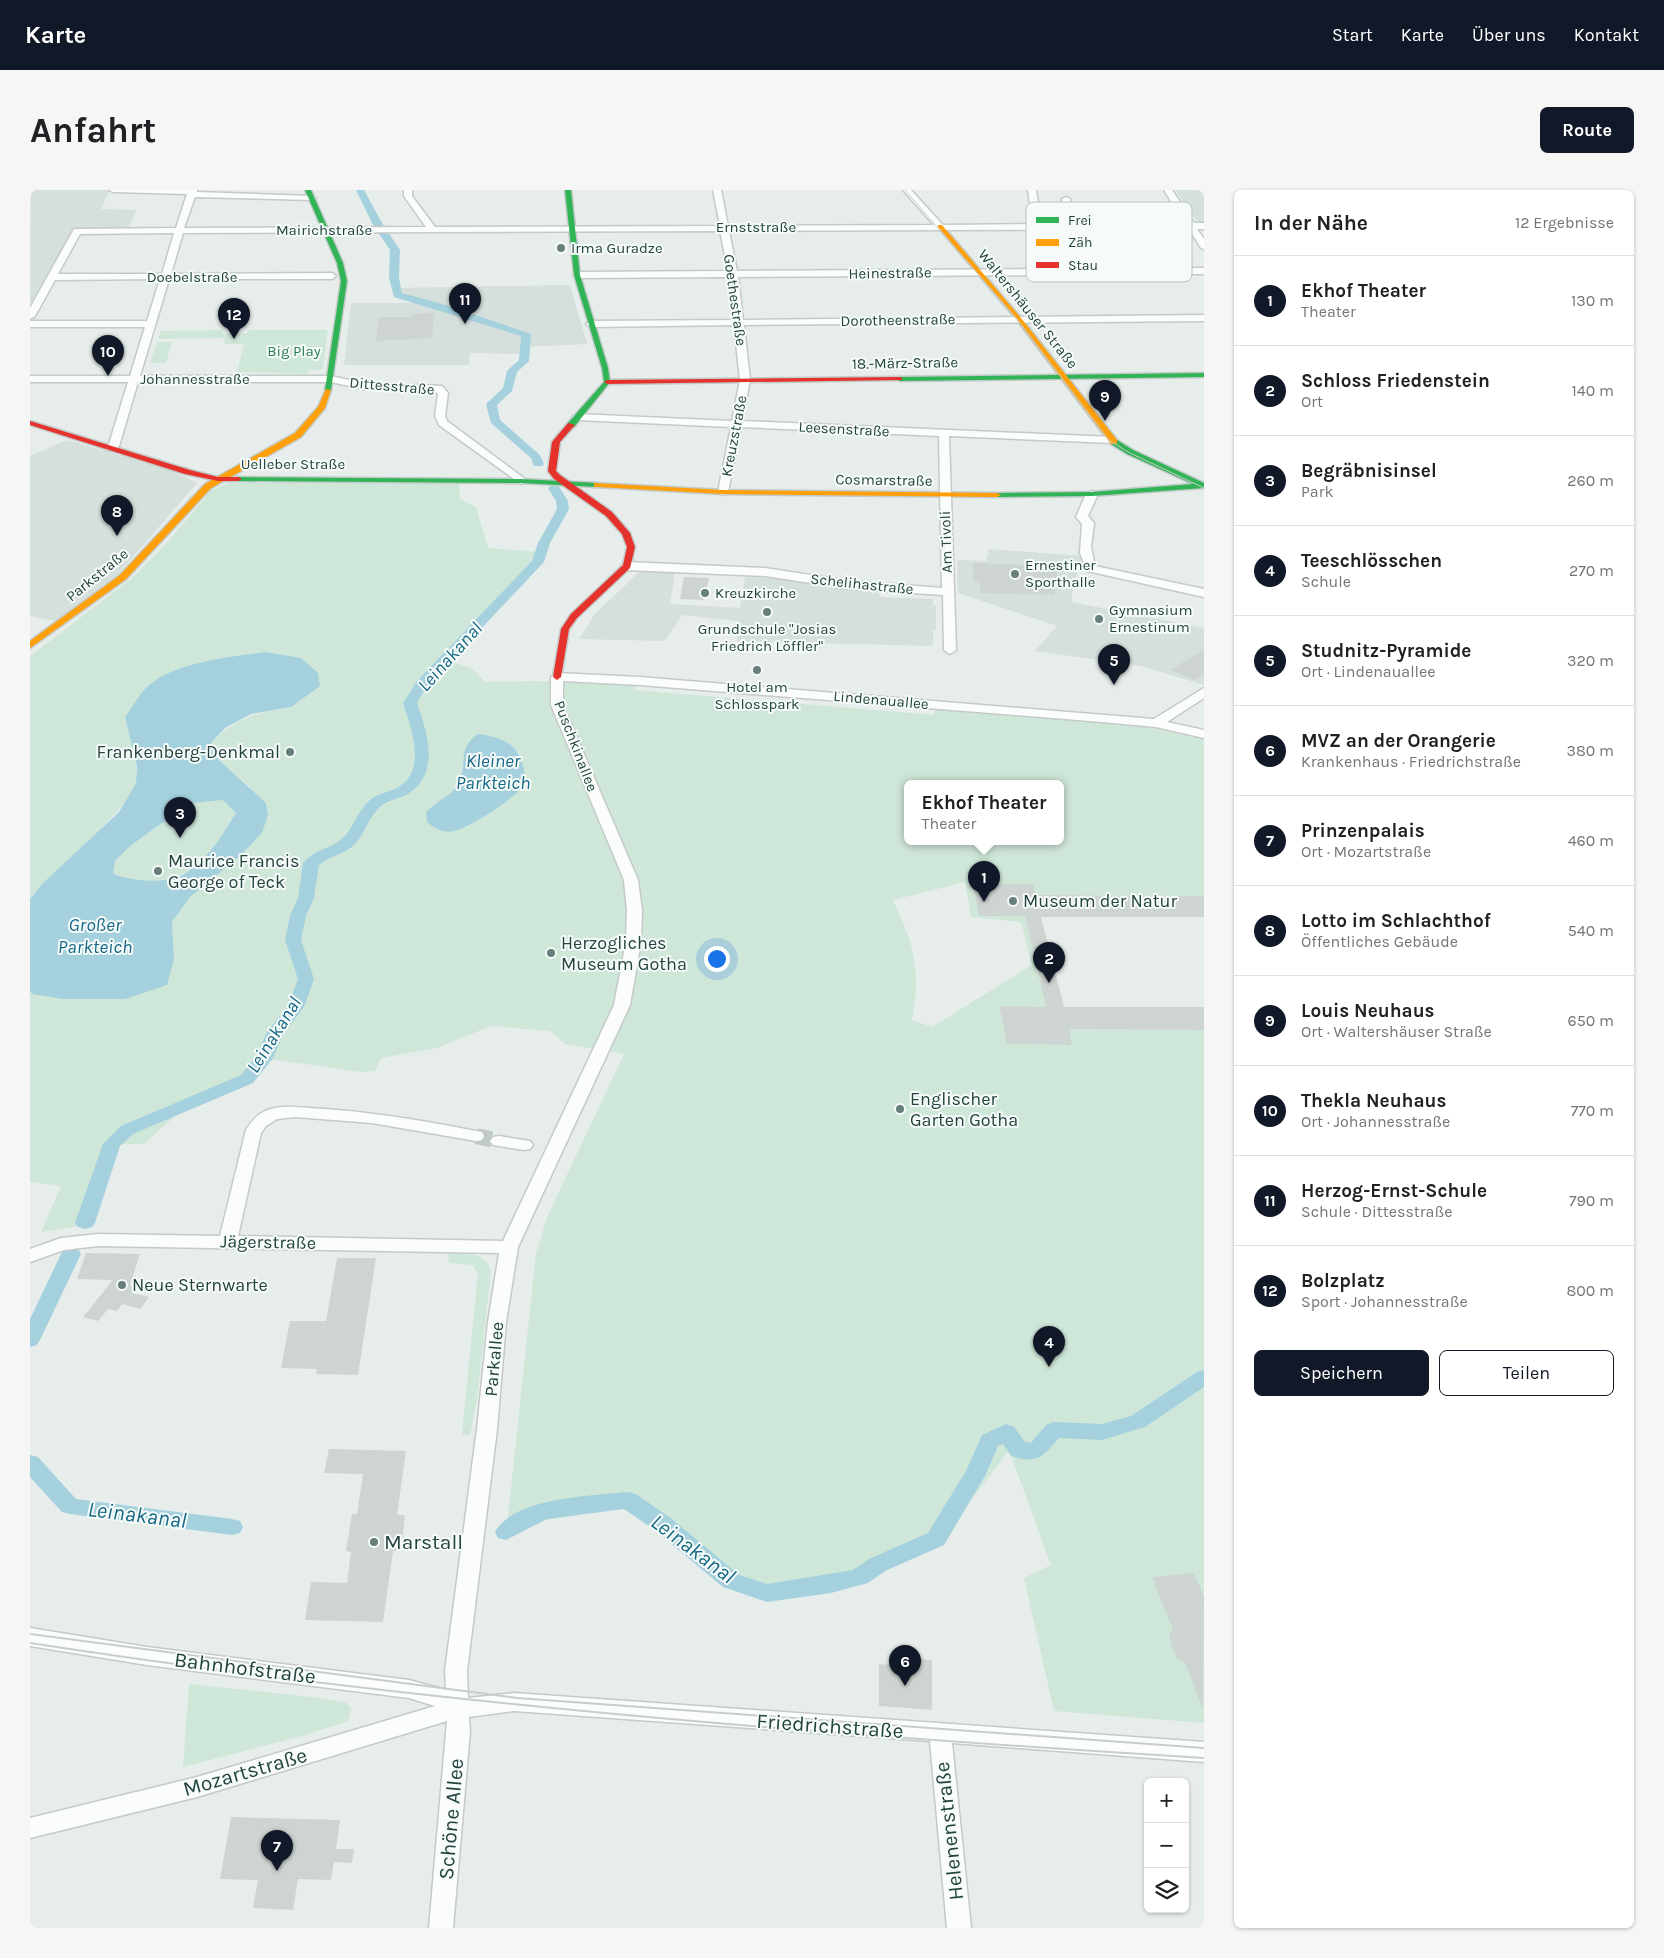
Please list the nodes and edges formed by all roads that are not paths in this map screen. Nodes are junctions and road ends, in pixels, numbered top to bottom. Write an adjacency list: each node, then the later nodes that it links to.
1 (113, 190): 7 (street)
2 (408, 190): 15 (street)
3 (568, 190): 13 (street)
4 (717, 190): 12 (street, Goethestraße)
5 (907, 190): 10 (street, Waltershäuser Straße)
6 (1168, 190): 9 (street)
7 (193, 192): 8 (street); 17 (street)
8 (310, 194): 16 (street, Parkstraße)
9 (1176, 202)
10 (940, 226): 11 (street, Ernststraße); 12 (street, Ernststraße); 19 (street, Waltershäuser Straße)
11 (1026, 226)
12 (724, 227): 13 (street, Ernststraße); 21 (street, Goethestraße)
13 (572, 228): 15 (street, Mairichstraße); 22 (street)
14 (1192, 228): 18 (street)
15 (432, 229): 16 (street, Mairichstraße)
16 (325, 230): 17 (street, Mairichstraße); 37 (street, Parkstraße)
17 (179, 231): 24 (street, Mairichstraße); 25 (street)
18 (1204, 246)
19 (980, 272): 20 (street, Heinestraße); 21 (street, Heinestraße); 28 (street, Waltershäuser Straße)
20 (1026, 272)
21 (733, 274): 22 (street, Heinestraße); 29 (street, Goethestraße)
22 (577, 275): 32 (street)
23 (332, 276): 25 (street, Doebelstraße)
24 (52, 277): 25 (street, Doebelstraße); 26 (street)
25 (166, 277): 31 (street)
26 (30, 316)
27 (1204, 318): 28 (street, Dorotheenstraße)
28 (1020, 319): 29 (street, Dorotheenstraße); 34 (street, Waltershäuser Straße)
29 (739, 322): 32 (street, Dorotheenstraße); 38 (street, Goethestraße)
30 (30, 324): 31 (street)
31 (151, 324): 36 (street)
32 (591, 324): 39 (street)
33 (1204, 375): 34 (street, 18.-März-Straße)
34 (1063, 377): 38 (street, 18.-März-Straße); 44 (street, Waltershäuser Straße)
35 (30, 379): 36 (street, Johannesstraße)
36 (134, 379): 37 (street, Johannesstraße); 45 (street)
37 (331, 379): 46 (street, Parkstraße); 47 (street, Dittesstraße)
38 (745, 380): 39 (street, 18.-März-Straße); 42 (street, Kreuzstraße)
39 (607, 382): 40 (street)
40 (577, 417): 42 (street, Leesenstraße); 48 (street)
41 (30, 423): 45 (street, Uelleber Straße)
42 (738, 424): 43 (street, Leesenstraße); 51 (street, Kreuzstraße)
43 (944, 433): 44 (street, Leesenstraße); 53 (street, Am Tivoli)
44 (1112, 440): 49 (street, Waltershäuser Straße)
45 (110, 448): 46 (street, Uelleber Straße)
46 (218, 479): 47 (street, Uelleber Straße); 58 (street, Parkstraße)
47 (521, 481): 48 (street, Uelleber Straße)
48 (565, 482): 50 (street, Cosmarstraße); 54 (street)
49 (1203, 486): 52 (street, Cosmarstraße)
50 (636, 488): 51 (street, Cosmarstraße); 54 (street)
51 (723, 492): 53 (street, Cosmarstraße)
52 (1092, 494): 53 (street, Cosmarstraße); 57 (street)
53 (945, 496): 56 (street, Am Tivoli)
54 (613, 505): 55 (street)
55 (627, 566): 56 (street, Schelihastraße); 60 (street, Puschkinallee)
56 (948, 592): 59 (street, Am Tivoli)
57 (1204, 593)
58 (30, 645)
59 (950, 650)
60 (557, 677): 62 (street, Lindenauallee); 64 (street, Puschkinallee)
61 (1204, 692): 62 (street)
62 (1156, 723): 63 (street, Lindenauallee)
63 (1204, 734)
64 (611, 1030): 69 (street, Parkallee)
65 (476, 1136): 68 (street)
66 (499, 1141): 67 (street)
67 (524, 1145)
68 (228, 1241): 69 (street, Jägerstraße); 70 (street, Jägerstraße)
69 (509, 1247): 72 (street, Parkallee)
70 (30, 1256)
71 (30, 1638): 72 (street, Bahnhofstraße)
72 (457, 1709): 73 (street, Friedrichstraße); 75 (street, Mozartstraße); 76 (street, Schöne Allee)
73 (940, 1733): 74 (street, Friedrichstraße); 77 (street, Helenenstraße)
74 (1204, 1752)
75 (30, 1828)
76 (441, 1928)
77 (959, 1928)

